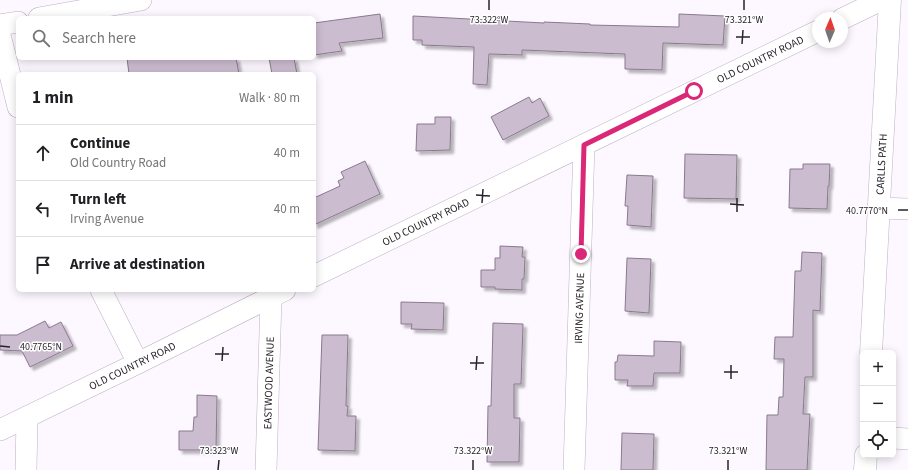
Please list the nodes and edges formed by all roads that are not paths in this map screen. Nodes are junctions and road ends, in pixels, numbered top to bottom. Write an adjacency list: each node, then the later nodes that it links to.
1 (141, 0): 4 (street)
2 (881, 0): 5 (street)
3 (890, 0): 12 (street, CARLLS PATH)
4 (50, 16)
5 (848, 16)
6 (16, 22): 7 (street)
7 (0, 25)
8 (812, 34): 11 (street, OLD COUNTRY ROAD)
9 (0, 35): 10 (street)
10 (16, 99)
11 (584, 145): 14 (street, OLD COUNTRY ROAD); 26 (street, IRVING AVENUE)
12 (878, 208): 13 (street); 17 (street, CARLLS PATH)
13 (908, 210)
14 (316, 275)
15 (102, 292): 18 (street)
16 (278, 293): 18 (street, OLD COUNTRY ROAD); 25 (street, EASTWOOD AVENUE)
17 (871, 350)
18 (138, 363): 19 (street, OLD COUNTRY ROAD)
19 (27, 417): 20 (street, OLD COUNTRY ROAD); 24 (street)
20 (0, 430)
21 (896, 438): 22 (street)
22 (908, 439)
23 (866, 458): 27 (street)
24 (26, 470)
25 (266, 470)
26 (574, 470)
27 (865, 470)

